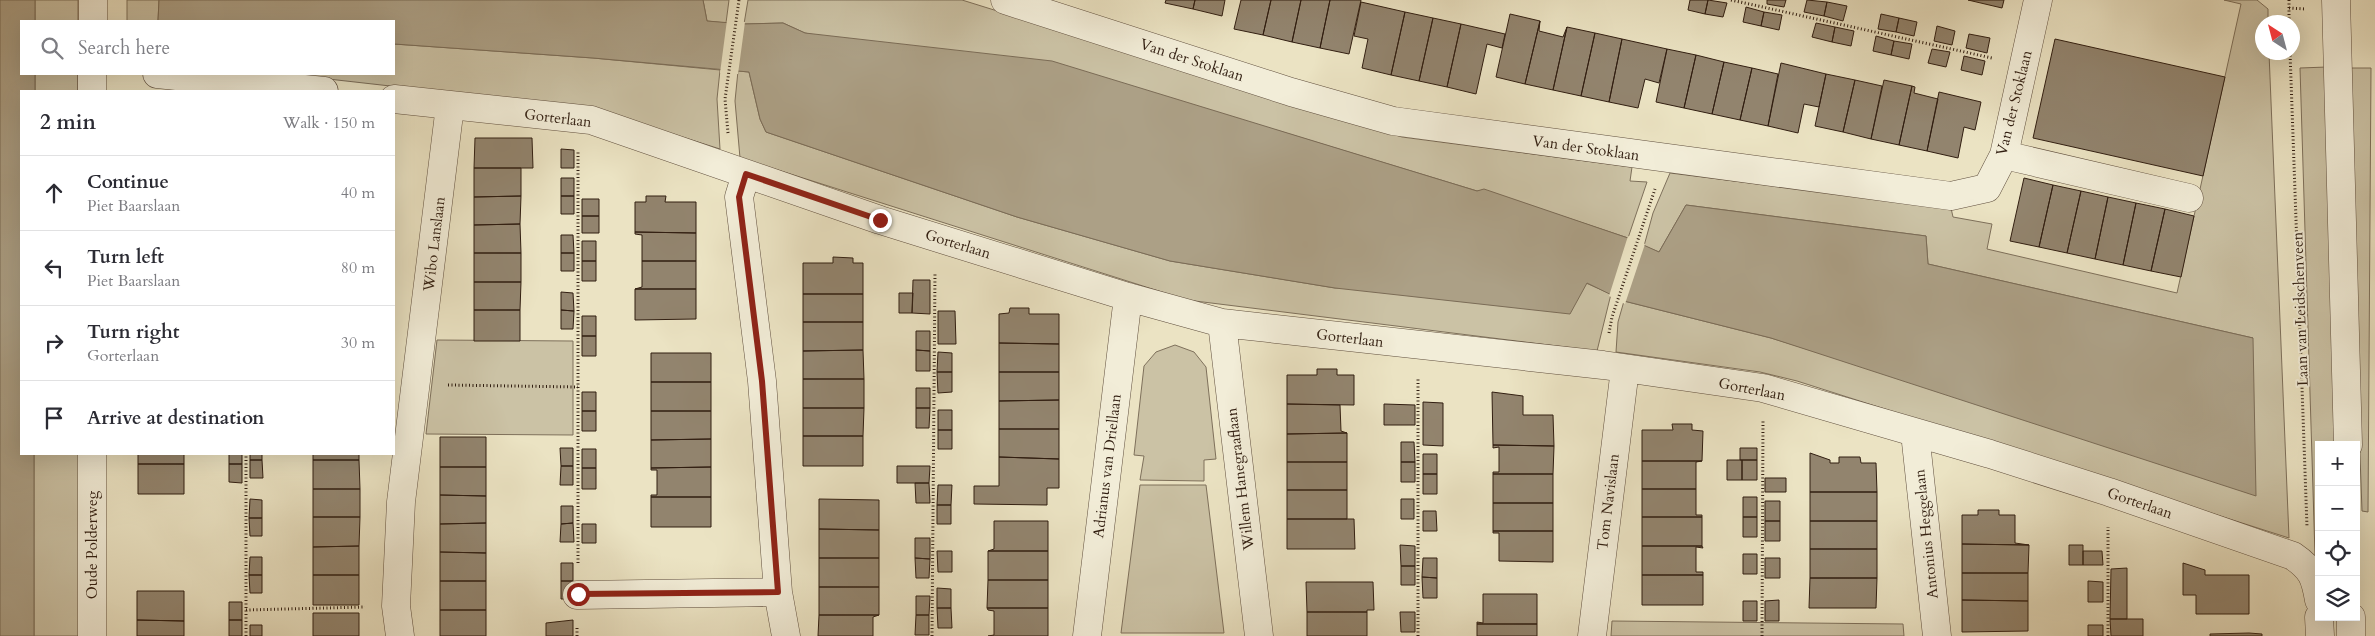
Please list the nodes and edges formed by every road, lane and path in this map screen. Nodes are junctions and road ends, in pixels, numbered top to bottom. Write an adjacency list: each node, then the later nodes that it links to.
1 (93, 0): 9 (street)
2 (739, 0): 17 (path)
3 (1005, 0): 20 (street, Van der Stoklaan)
4 (1731, 0): 11 (path)
5 (2038, 0): 11 (street, Van der Stoklaan)
6 (2289, 0): 8 (path)
7 (2336, 0): 34 (street)
8 (2289, 15)
9 (93, 20)
10 (2290, 60): 38 (path, Laan van Leidschenveen)
11 (2025, 65): 20 (street, Van der Stoklaan)
12 (92, 75): 14 (street)
13 (167, 75): 15 (street)
14 (92, 90)
15 (314, 90)
16 (395, 99): 18 (street, Gorterlaan)
17 (725, 99)
18 (450, 106): 19 (street, Gorterlaan); 30 (street, Wibo Lanslaan)
19 (578, 118): 21 (street, Gorterlaan); 31 (path)
20 (2004, 155): 22 (street)
21 (746, 174): 24 (street, Gorterlaan); 40 (street)
22 (2189, 198)
23 (1646, 214): 26 (path)
24 (935, 237): 25 (street, Gorterlaan); 51 (path)
25 (1128, 297): 27 (street, Gorterlaan); 52 (street, Adrianus van Driellaan)
26 (1612, 317)
27 (1222, 322): 28 (street, Gorterlaan); 53 (street, Willem Hanegraaflaan)
28 (1418, 346): 29 (street, Gorterlaan); 54 (path)
29 (1624, 369): 32 (street, Gorterlaan); 55 (street, Tom Navislaan)
30 (405, 382): 31 (path); 42 (street, Wibo Lanslaan)
31 (578, 387): 41 (path)
32 (1763, 388): 33 (street, Gorterlaan); 56 (path)
33 (1915, 433): 37 (street, Gorterlaan); 57 (street, Antonius Heggelaan)
34 (2348, 441)
35 (92, 455): 46 (street, Oude Polderweg)
36 (246, 455): 43 (path)
37 (2108, 492): 38 (street, Gorterlaan); 58 (path)
38 (2308, 566): 39 (street)
39 (2315, 582)
40 (778, 592): 41 (street); 50 (street)
41 (578, 594): 49 (path)
42 (396, 606): 43 (path); 48 (street, Wibo Lanslaan)
43 (246, 610): 47 (path)
44 (2319, 621): 59 (street)
45 (2351, 621): 60 (street)
46 (92, 636)
47 (246, 636)
48 (400, 636)
49 (577, 636)
50 (786, 636)
51 (932, 636)
52 (1087, 636)
53 (1259, 636)
54 (1418, 636)
55 (1592, 636)
56 (1762, 636)
57 (1936, 636)
58 (2108, 636)
59 (2320, 636)
60 (2351, 636)

